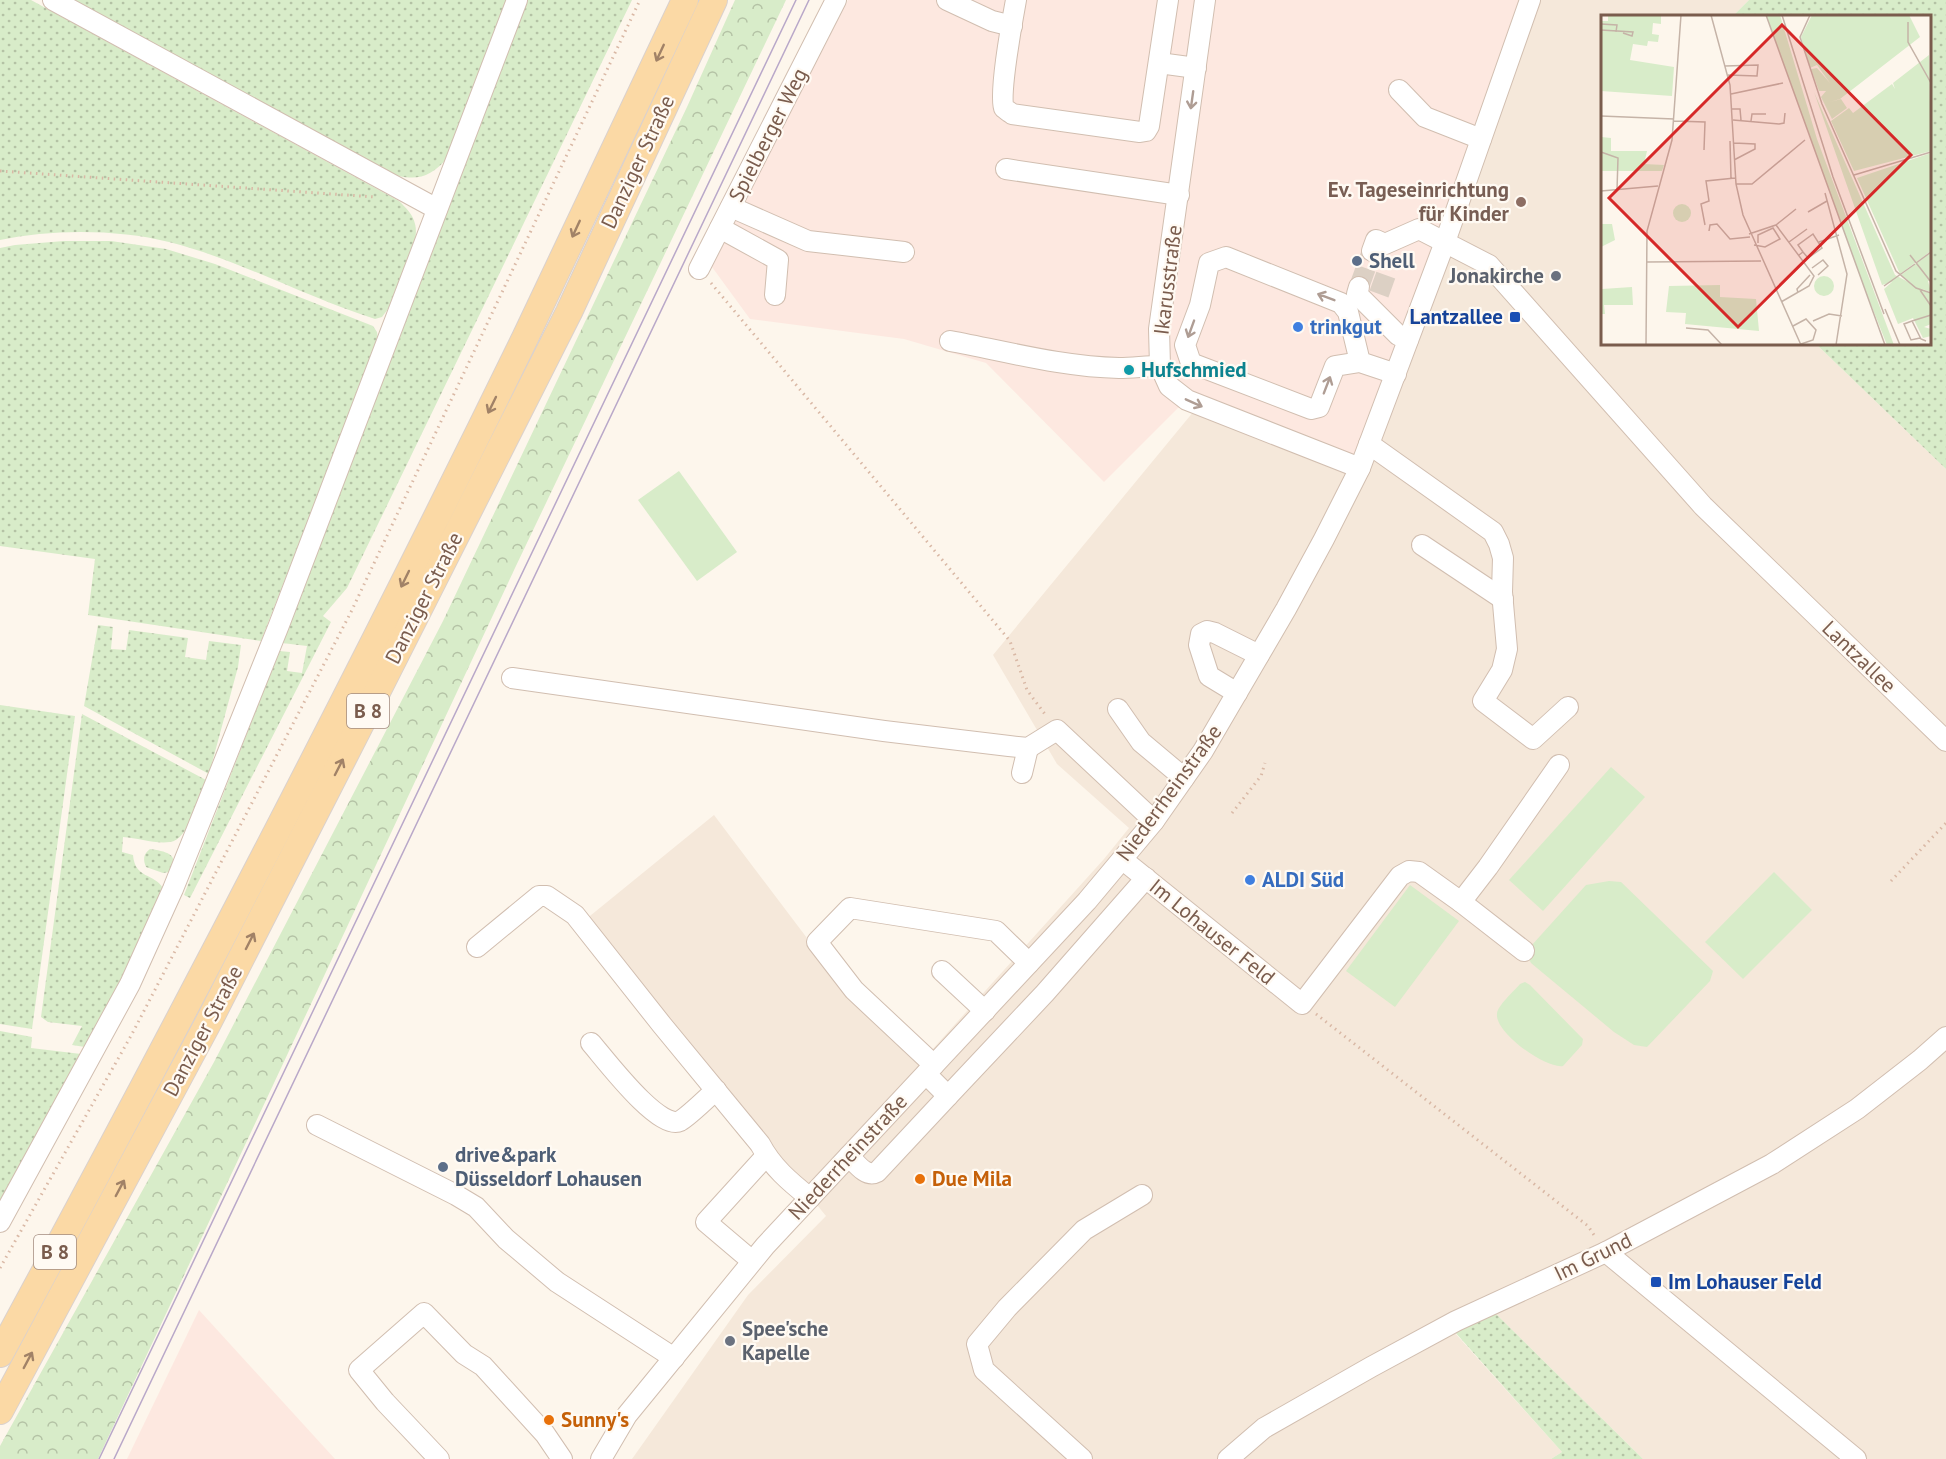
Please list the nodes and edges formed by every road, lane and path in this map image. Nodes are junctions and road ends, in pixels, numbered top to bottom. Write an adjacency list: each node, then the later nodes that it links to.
1 (53, 0): 22 (street)
2 (517, 0): 22 (street)
3 (640, 0): 82 (path)
4 (685, 0): 83 (main road, Danziger Straße / B 8, one-way to 83)
5 (714, 0): 85 (main road, Danziger Straße / B 8, one-way to 5)
6 (836, 0): 21 (street, Spielberger Weg)
7 (947, 0): 12 (street)
8 (1016, 0): 12 (street)
9 (1168, 0): 13 (street)
10 (1205, 0): 14 (street, Ikarusstraße)
11 (1530, 0): 16 (street, Niederrheinstraße)
12 (1012, 26): 13 (street)
13 (1159, 63): 14 (street)
14 (1196, 68): 19 (street, Ikarusstraße, one-way to 19)
15 (1399, 90): 16 (street)
16 (1481, 139): 24 (street, Niederrheinstraße)
17 (1006, 169): 19 (street)
18 (0, 171): 20 (path)
19 (1179, 195): 33 (street, Ikarusstraße)
20 (380, 197)
21 (731, 207): 23 (street, Spielberger Weg); 26 (street)
22 (437, 209): 79 (street)
23 (720, 228): 27 (street, Spielberger Weg); 28 (street)
24 (1445, 242): 25 (street, Lantzallee); 30 (street, Niederrheinstraße); 45 (street, Lantzallee)
25 (1386, 249)
26 (904, 252)
27 (699, 269): 44 (path)
28 (775, 295)
29 (1369, 297): 30 (street)
30 (1408, 340): 34 (street, Niederrheinstraße)
31 (950, 341): 33 (street)
32 (1360, 362): 32 (street, one-way to 32); 34 (street)
33 (1160, 366): 36 (street, Ikarusstraße, one-way to 36)
34 (1396, 374): 35 (street, Niederrheinstraße)
35 (1369, 444): 36 (street, Niederrheinstraße); 38 (street)
36 (1360, 468): 39 (street, Niederrheinstraße)
37 (1422, 545): 38 (street)
38 (1503, 600): 42 (street)
39 (1259, 655): 41 (street, Niederrheinstraße); 41 (street)
40 (512, 678): 46 (street)
41 (1237, 693): 50 (street, Niederrheinstraße)
42 (1569, 707)
43 (1118, 709): 50 (street)
44 (1057, 730): 46 (street); 52 (street)
45 (1946, 741)
46 (1028, 748): 49 (street)
47 (1265, 763): 51 (path)
48 (1558, 765): 58 (street)
49 (1023, 773)
50 (1184, 778): 52 (street, Niederrheinstraße)
51 (1232, 813)
52 (1154, 821): 54 (street, Niederrheinstraße)
53 (1946, 823): 56 (path)
54 (1122, 860): 55 (street, Im Lohauser Feld); 57 (street, Niederrheinstraße)
55 (1146, 878): 59 (street); 65 (street, Im Lohauser Feld)
56 (1892, 881)
57 (1087, 901): 59 (street); 62 (street, Niederrheinstraße)
58 (1461, 902): 61 (street); 65 (street)
59 (1108, 922): 64 (street)
60 (477, 947): 72 (street)
61 (1524, 951)
62 (1025, 967): 64 (street); 66 (street, Niederrheinstraße); 71 (street)
63 (942, 971): 66 (street)
64 (1045, 993): 70 (street)
65 (1302, 1004): 80 (path)
66 (985, 1011): 67 (street, Niederrheinstraße)
67 (966, 1031): 70 (street); 71 (street, Niederrheinstraße)
68 (1946, 1037): 80 (street, Im Grund)
69 (591, 1043): 72 (street)
70 (990, 1053): 73 (street)
71 (930, 1070): 73 (street); 76 (street, Niederrheinstraße)
72 (716, 1090): 75 (street)
73 (948, 1096): 76 (street)
74 (317, 1125): 84 (street)
75 (766, 1156): 78 (street); 81 (street)
76 (849, 1156): 78 (street, Niederrheinstraße)
77 (1142, 1195): 89 (street)
78 (810, 1198): 81 (street, Niederrheinstraße)
79 (0, 1221)
80 (1606, 1252): 90 (street, Im Grund); 91 (street)
81 (752, 1262): 84 (street, Niederrheinstraße)
82 (0, 1268)
83 (0, 1354)
84 (674, 1358): 88 (street, Niederrheinstraße)
85 (0, 1411)
86 (439, 1459): 87 (street)
87 (562, 1459)
88 (602, 1459)
89 (1082, 1459)
90 (1228, 1459)
91 (1856, 1459)

